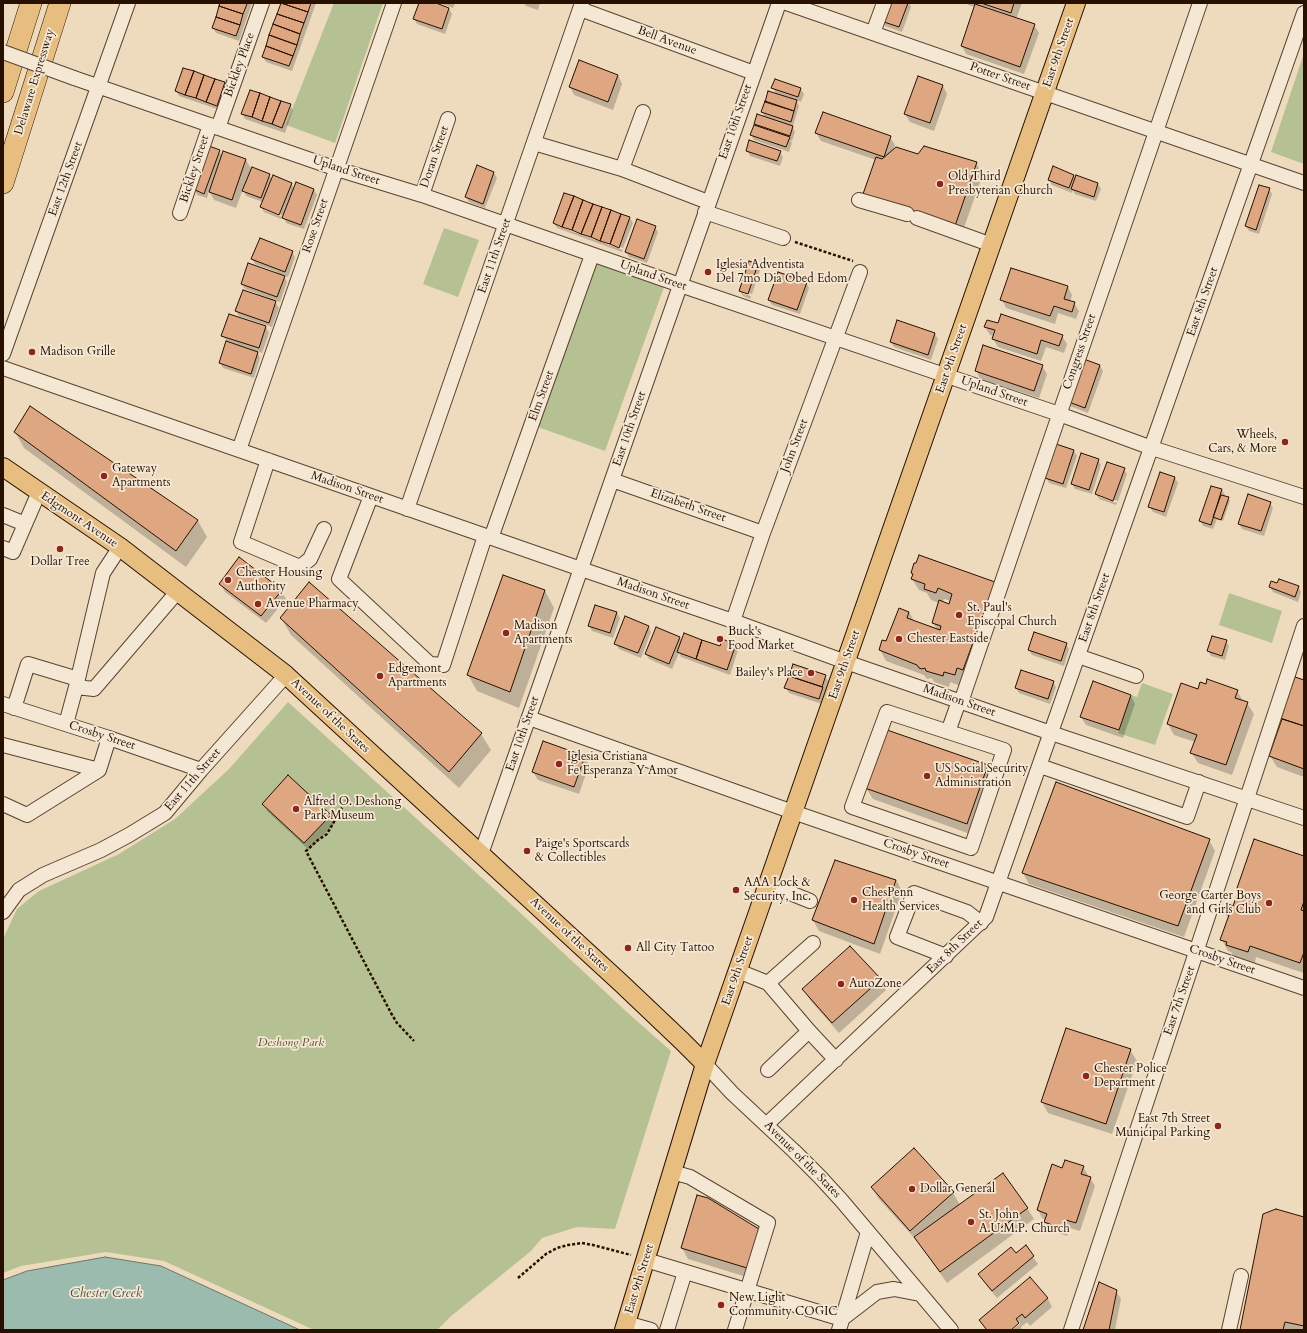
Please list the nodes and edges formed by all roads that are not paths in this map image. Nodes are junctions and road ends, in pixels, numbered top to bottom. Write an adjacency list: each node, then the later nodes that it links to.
1 (31, 3): 17 (highway)
2 (60, 3): 28 (highway, Delaware Expressway)
3 (128, 3): 16 (street, East 12th Street)
4 (262, 3): 21 (street, Bickley Place)
5 (394, 3): 26 (street, Rose Street)
6 (779, 3): 15 (street, East 10th Street)
7 (786, 3): 13 (street, Potter Street)
8 (884, 3): 13 (street)
9 (1076, 3): 18 (main road, East 9th Street)
10 (1200, 3): 22 (street, Congress Street)
11 (581, 6): 15 (street, Bell Avenue); 23 (street, East 11th Street)
12 (1304, 12): 24 (street, East 8th Street)
13 (873, 33): 18 (street, Potter Street)
14 (3, 52): 16 (street, Upland Street, bridge)
15 (754, 73): 31 (street, East 10th Street)
16 (98, 87): 21 (street, Upland Street); 40 (street, East 12th Street)
17 (3, 92)
18 (1045, 93): 22 (street, Potter Street); 35 (main road, East 9th Street)
19 (643, 112): 25 (street)
20 (448, 119): 29 (street, Doran Street)
21 (214, 126): 26 (street, Upland Street); 32 (street, Bickley Street)
22 (1156, 131): 24 (street, Potter Street); 43 (street, Congress Street)
23 (534, 143): 25 (street); 33 (street, East 11th Street)
24 (1252, 164): 27 (street, Potter Street); 44 (street, East 8th Street)
25 (622, 168): 31 (street)
26 (337, 169): 29 (street, Upland Street); 45 (street, Rose Street)
27 (1304, 183)
28 (3, 184)
29 (422, 195): 33 (street, Upland Street)
30 (859, 200): 35 (street)
31 (706, 207): 34 (street); 38 (street, East 10th Street)
32 (180, 213)
33 (506, 224): 36 (street, Upland Street); 52 (street, East 11th Street)
34 (783, 238)
35 (992, 245): 42 (main road, East 9th Street)
36 (592, 255): 38 (street, Upland Street); 57 (street, Elm Street)
37 (860, 272): 39 (street, John Street)
38 (680, 285): 39 (street, Upland Street); 48 (street, East 10th Street)
39 (836, 338): 42 (street, Upland Street); 56 (street, John Street)
40 (3, 354)
41 (3, 368): 45 (street, Madison Street)
42 (946, 376): 43 (street, Upland Street); 66 (main road, East 9th Street)
43 (1059, 414): 44 (street, Upland Street); 70 (street, Congress Street)
44 (1152, 448): 51 (street, Upland Street); 65 (street, East 8th Street)
45 (239, 450): 46 (street, Madison Street)
46 (268, 460): 50 (street, Madison Street); 55 (street)
47 (3, 467): 49 (main road, Edgmont Avenue)
48 (612, 480): 56 (street, Elizabeth Street); 60 (street, East 10th Street)
49 (38, 492): 54 (street); 58 (main road, Edgmont Avenue)
50 (371, 496): 52 (street, Madison Street); 57 (street, Elm Street)
51 (1304, 497)
52 (407, 509): 57 (street, Madison Street)
53 (3, 515): 54 (street)
54 (25, 524): 59 (street)
55 (324, 529)
56 (763, 533): 63 (street, John Street)
57 (488, 537): 60 (street, Madison Street)
58 (120, 547): 61 (main road, Edgmont Avenue); 69 (street)
59 (3, 548)
60 (581, 569): 63 (street, Madison Street); 72 (street, East 10th Street)
61 (155, 573): 62 (main road, Avenue of the States)
62 (178, 592): 67 (main road, Avenue of the States); 69 (street)
63 (733, 621): 66 (street, Madison Street)
64 (1304, 626): 82 (street, East 7th Street)
65 (1078, 656): 68 (street); 75 (street, East 8th Street)
66 (846, 662): 70 (street, Madison Street); 84 (main road, East 9th Street)
67 (286, 675): 80 (street, East 11th Street); 88 (main road, Avenue of the States)
68 (1136, 676)
69 (77, 683): 71 (street); 73 (street)
70 (960, 702): 74 (street, Congress Street); 75 (street, Madison Street)
71 (9, 706): 73 (street, Crosby Street)
72 (529, 718): 84 (street, Crosby Street); 88 (street, East 10th Street)
73 (66, 724): 76 (street, Crosby Street)
74 (948, 732): 86 (street); 86 (street)
75 (1051, 733): 78 (street, East 8th Street); 81 (street, Madison Street)
76 (109, 738): 79 (street); 80 (street, Crosby Street)
77 (3, 745): 79 (street)
78 (1040, 766): 81 (street); 89 (street, East 8th Street)
79 (99, 770): 83 (street)
80 (201, 770): 92 (street, East 11th Street)
81 (1199, 782): 82 (street, Madison Street)
82 (1248, 798): 85 (street, Madison Street); 95 (street, East 7th Street)
83 (3, 804)
84 (793, 812): 87 (street, Crosby Street); 90 (main road, East 9th Street)
85 (1304, 818)
86 (907, 826): 87 (street)
87 (900, 849): 89 (street, Crosby Street)
88 (481, 854): 102 (main road, Avenue of the States)
89 (999, 883): 93 (street, East 8th Street); 95 (street, Crosby Street)
90 (768, 884): 91 (street); 97 (main road, East 9th Street)
91 (810, 901)
92 (3, 912)
93 (981, 923): 96 (street, East 8th Street); 96 (street)
94 (813, 943): 98 (street)
95 (1197, 951): 99 (street, Crosby Street); 118 (street, East 7th Street)
96 (946, 956): 101 (street, East 8th Street)
97 (738, 971): 98 (street); 102 (main road, East 9th Street)
98 (768, 984): 100 (street)
99 (1304, 988)
100 (809, 1031): 101 (street); 103 (street)
101 (836, 1060): 104 (street, East 8th Street)
102 (705, 1064): 104 (street, Avenue of the States); 105 (main road, East 9th Street)
103 (768, 1070)
104 (766, 1125): 106 (street, Avenue of the States)
105 (672, 1172): 107 (main road, East 9th Street); 110 (street)
106 (868, 1232): 111 (street, Avenue of the States); 112 (street)
107 (646, 1260): 108 (street); 113 (main road, East 9th Street)
108 (685, 1272): 110 (street); 115 (street)
109 (1241, 1276): 119 (street)
110 (747, 1290): 112 (street); 116 (street)
111 (920, 1294): 112 (street); 117 (street, Avenue of the States)
112 (841, 1324)
113 (625, 1326): 114 (street)
114 (650, 1330)
115 (667, 1330)
116 (735, 1330)
117 (951, 1330)
118 (1071, 1330)
119 (1229, 1330)

